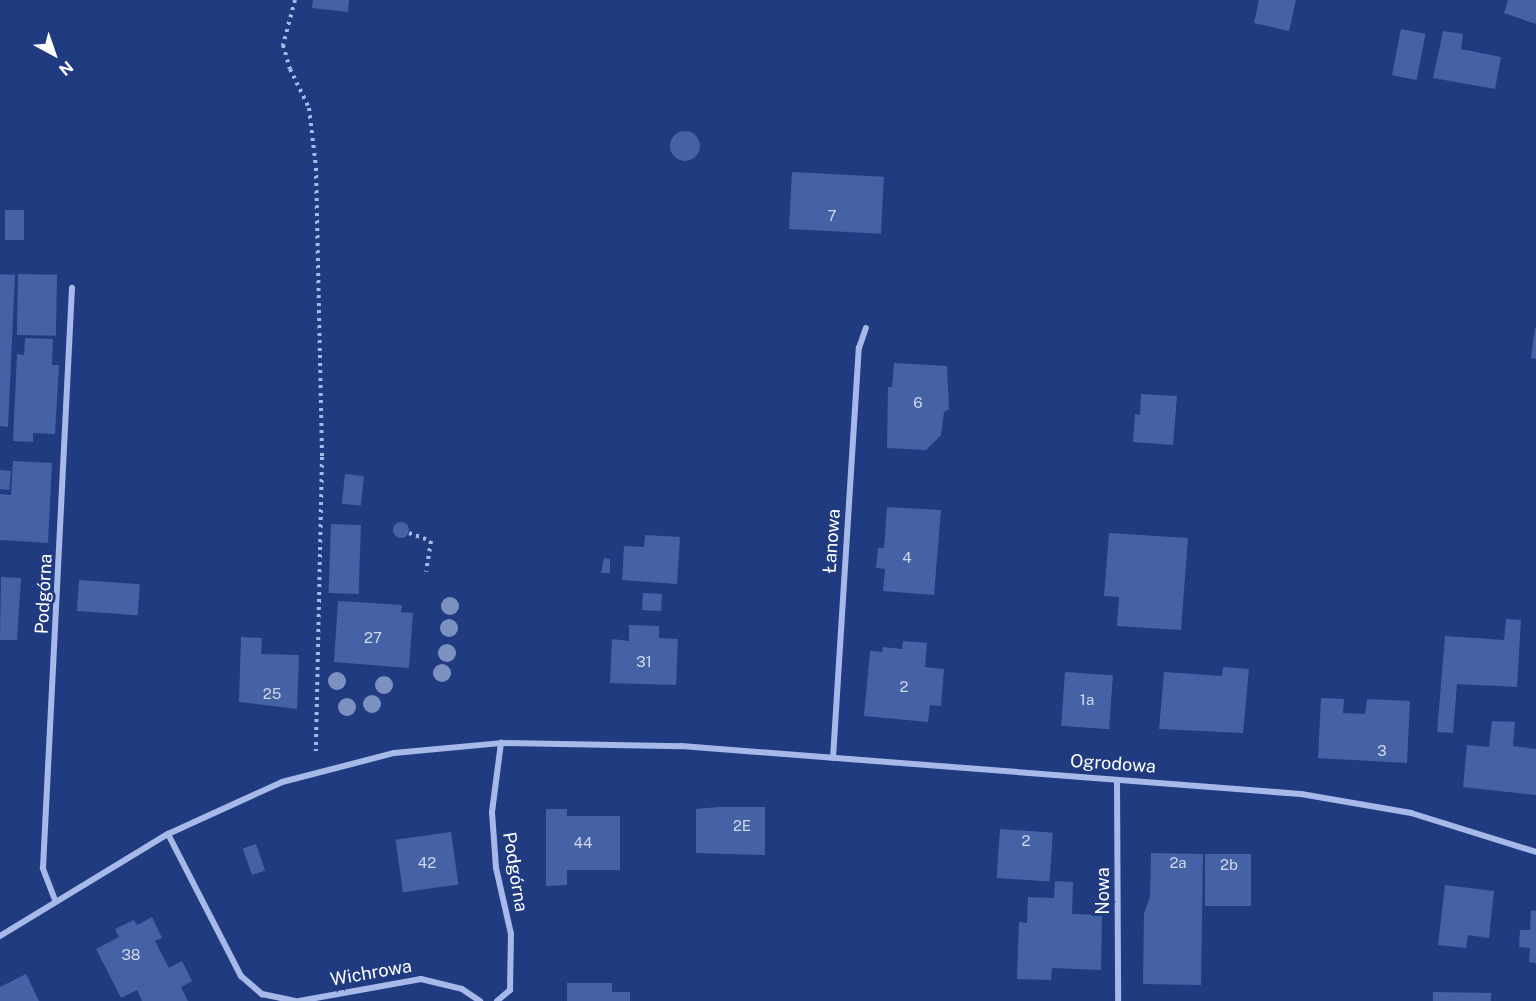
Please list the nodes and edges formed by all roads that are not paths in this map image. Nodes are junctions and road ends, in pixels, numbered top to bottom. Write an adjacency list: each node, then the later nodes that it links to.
1 (72, 288): 8 (street, Podgórna)
2 (866, 328): 4 (street, Łanowa)
3 (501, 743): 4 (street, Ogrodowa); 6 (street); 13 (street, Podgórna)
4 (833, 758): 5 (street, Ogrodowa)
5 (1117, 780): 7 (street, Ogrodowa); 14 (street, Nowa)
6 (168, 834): 8 (street); 10 (street, Wichrowa)
7 (1536, 852)
8 (55, 900): 9 (street)
9 (0, 936)
10 (261, 997): 11 (street, Wichrowa)
11 (298, 1001): 12 (street, Wichrowa)
12 (480, 1001)
13 (497, 1001)
14 (1118, 1001)

